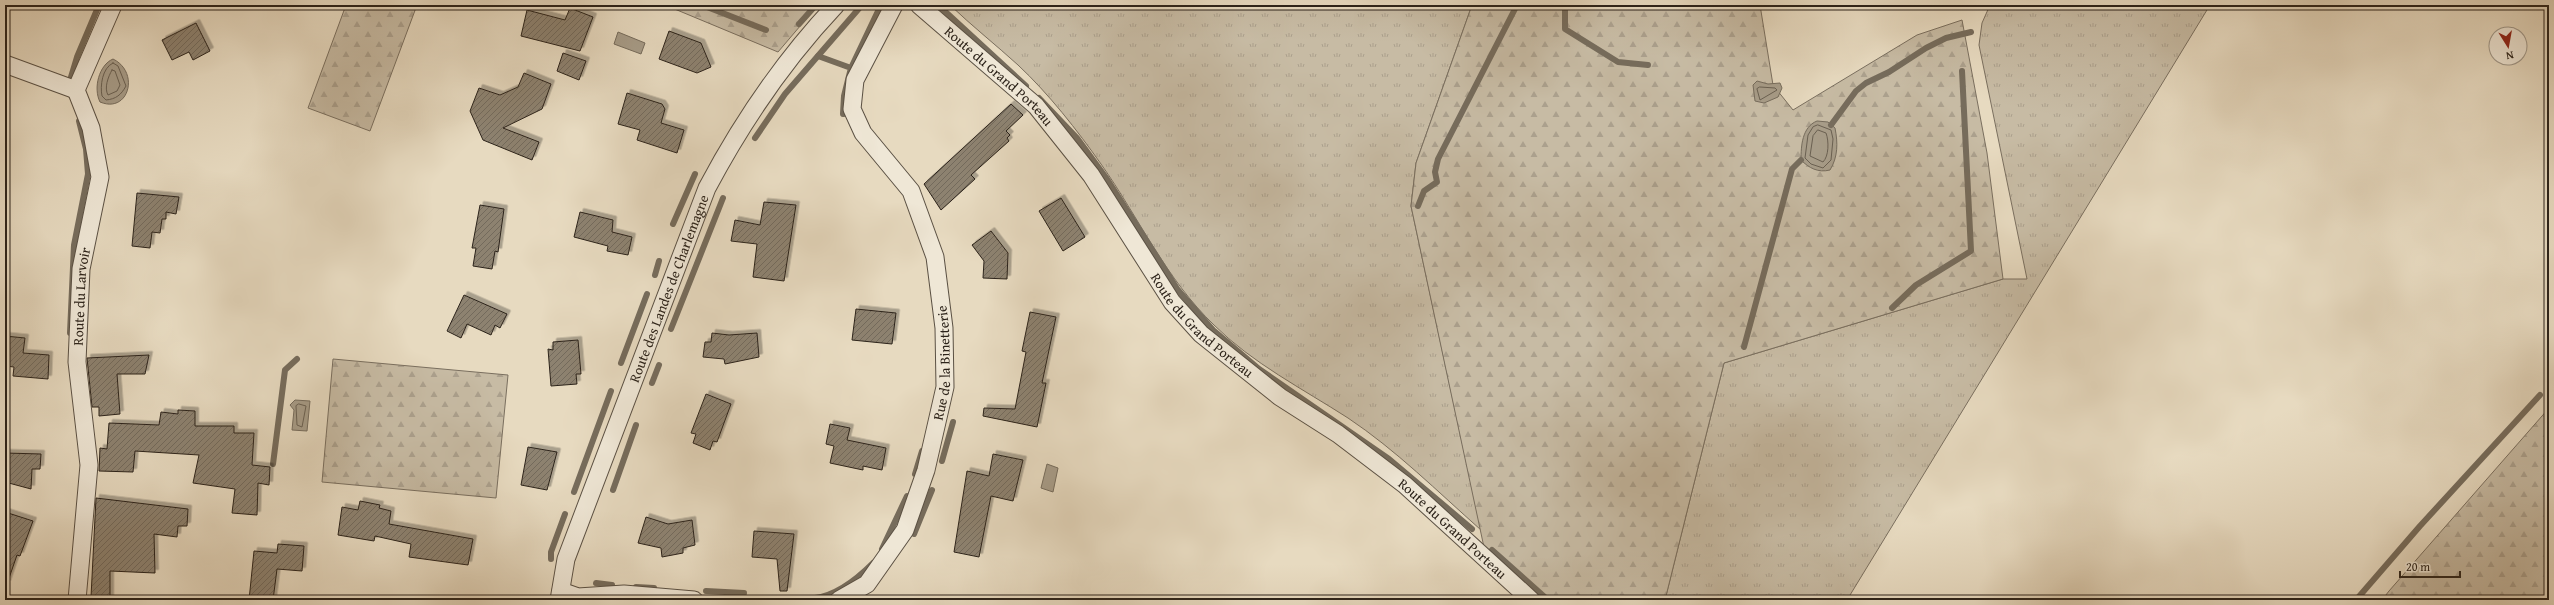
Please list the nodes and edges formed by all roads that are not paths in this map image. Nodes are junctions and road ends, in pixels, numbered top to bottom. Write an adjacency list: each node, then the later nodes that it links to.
1 (113, 5): 6 (street)
2 (836, 5): 7 (street, Route des Landes de Charlemagne)
3 (894, 5): 10 (street, Rue de la Binetterie)
4 (918, 5): 11 (street, Route du Grand Porteau)
5 (5, 64): 6 (street)
6 (76, 90): 8 (street, Route du Larvoir)
7 (560, 596): 9 (street)
8 (77, 600)
9 (694, 600)
10 (839, 600)
11 (1531, 600)

